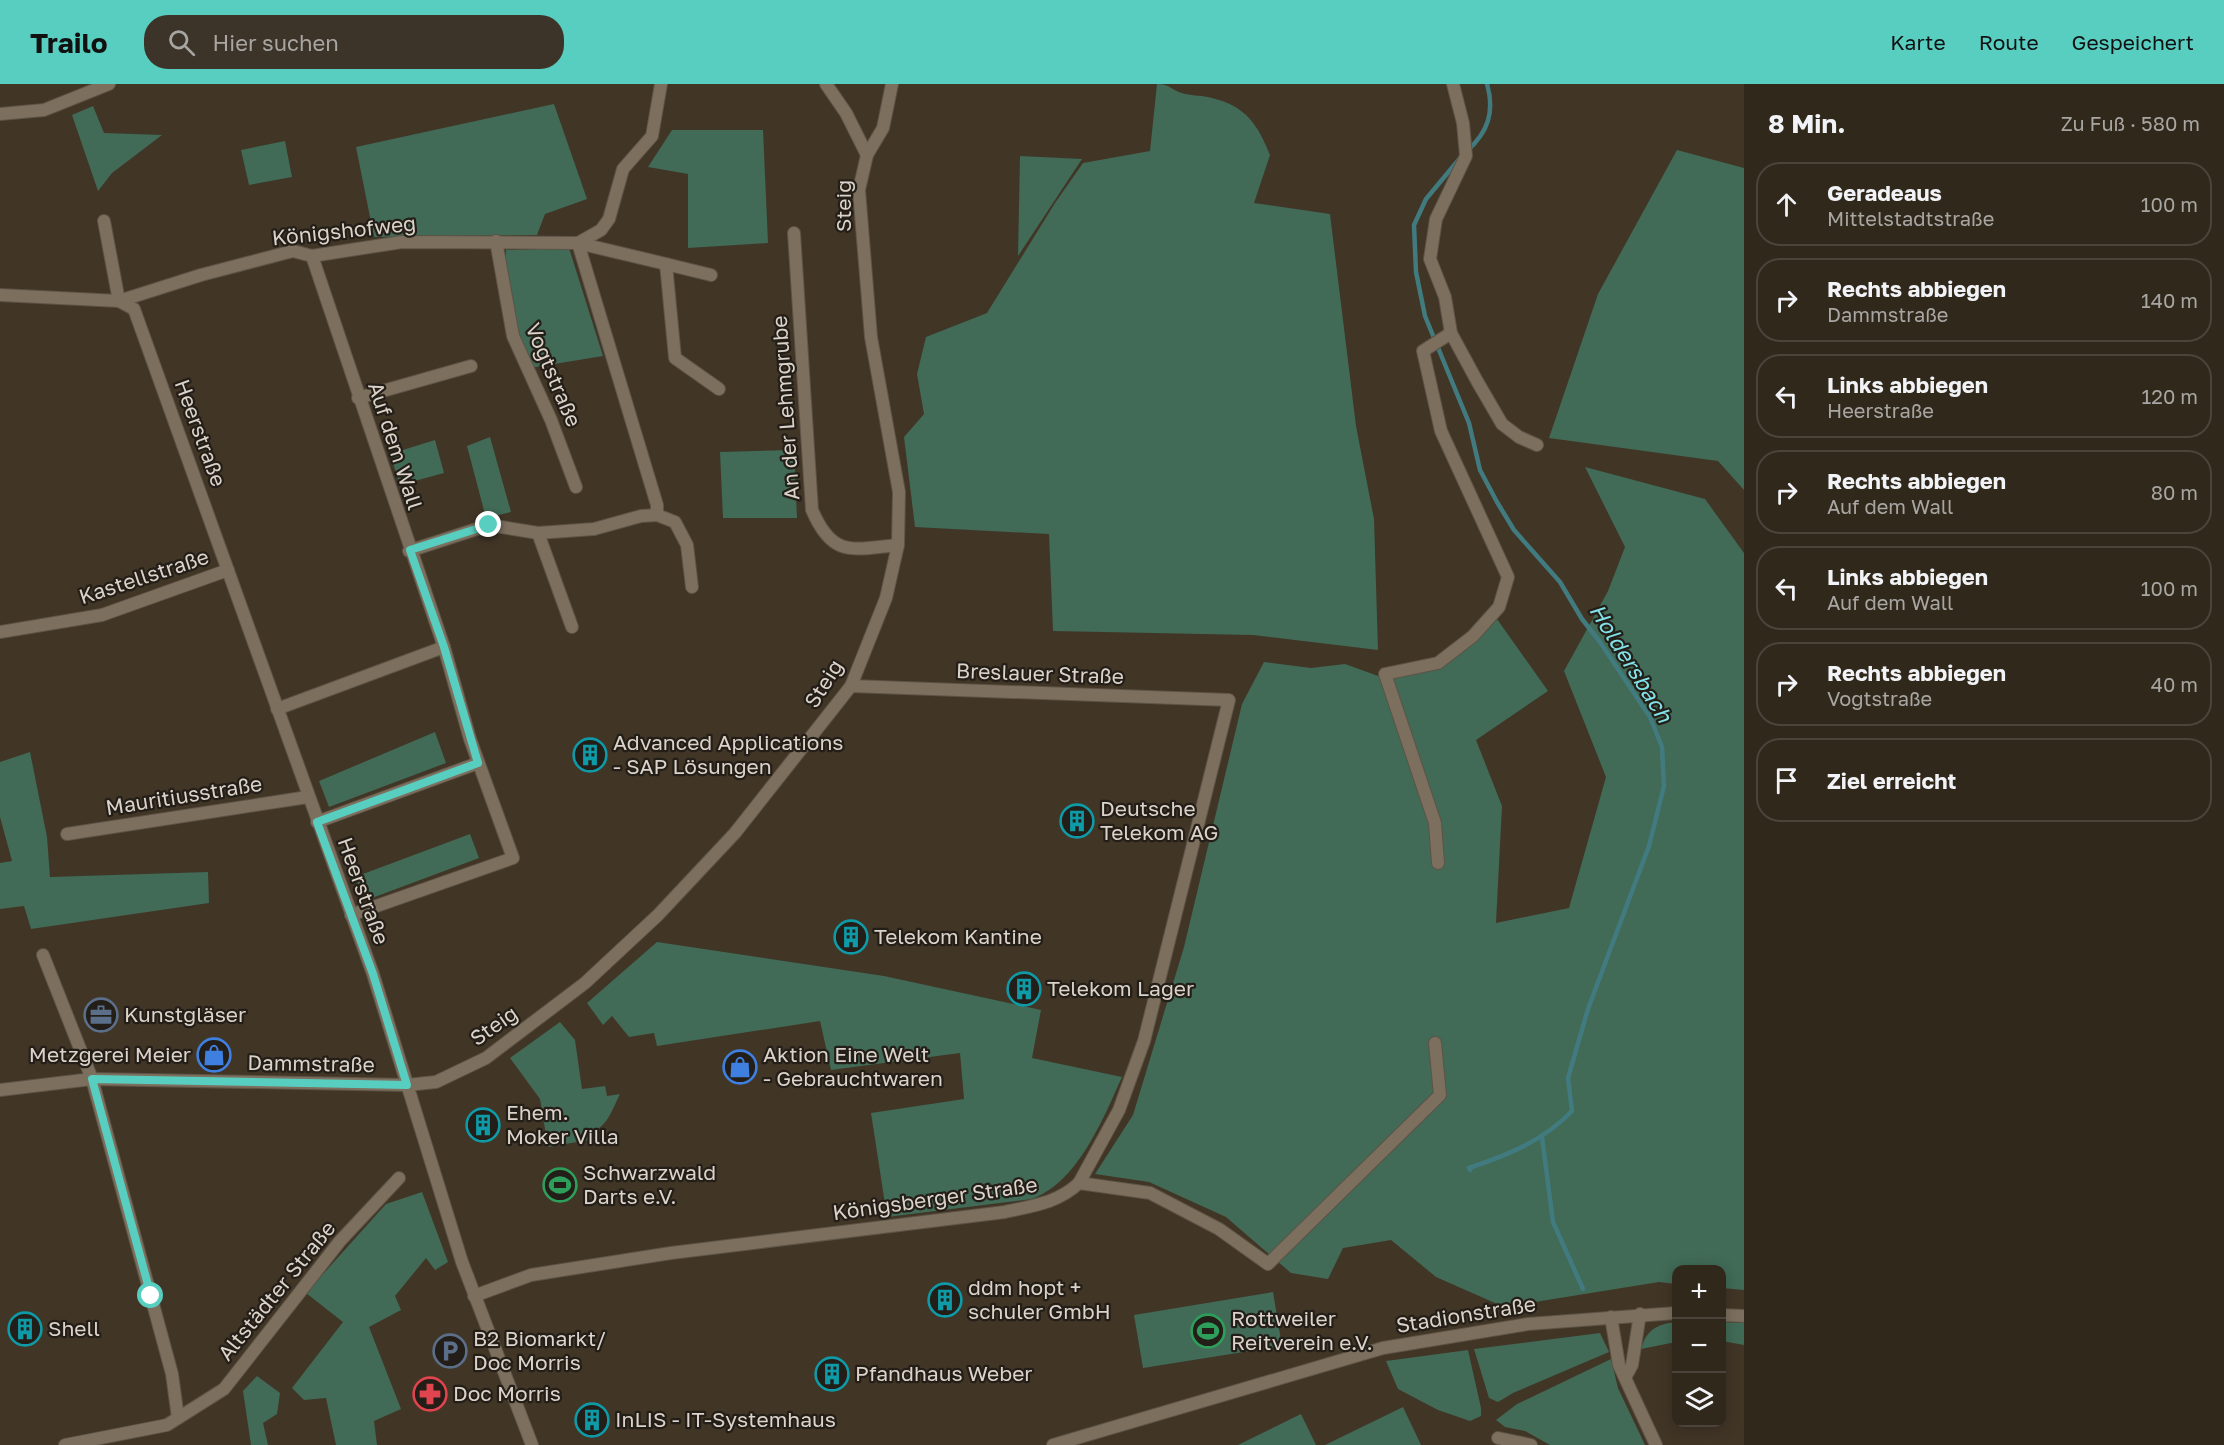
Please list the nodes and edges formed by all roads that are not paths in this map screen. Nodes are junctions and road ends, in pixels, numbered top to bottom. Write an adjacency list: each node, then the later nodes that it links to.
1 (109, 84): 6 (street)
2 (661, 84): 11 (street)
3 (826, 84): 7 (street)
4 (892, 84): 7 (street, Steig)
5 (1453, 84): 17 (street)
6 (0, 114)
7 (867, 155): 25 (street, Steig)
8 (104, 221): 16 (street)
9 (794, 233): 25 (street, An der Lehmgrube)
10 (496, 241): 11 (street, Königshofweg); 12 (street, Königshofweg); 22 (street, Vogtstraße)
11 (578, 243): 13 (street, Königshofweg); 23 (street)
12 (312, 256): 16 (street, Königshofweg); 20 (street, Auf dem Wall)
13 (666, 264): 14 (street, Königshofweg); 19 (street)
14 (711, 275)
15 (0, 295): 16 (street)
16 (119, 301): 27 (street, Heerstraße)
17 (1447, 336): 21 (street); 38 (street)
18 (471, 366): 20 (street)
19 (719, 388)
20 (358, 398): 26 (street, Auf dem Wall)
21 (1537, 445)
22 (576, 487)
23 (657, 515): 24 (street); 28 (street)
24 (537, 533): 26 (street); 29 (street)
25 (898, 546): 32 (street, Steig)
26 (410, 550): 31 (street, Auf dem Wall)
27 (228, 570): 30 (street, Kastellstraße); 33 (street, Heerstraße)
28 (692, 587)
29 (572, 627)
30 (0, 633)
31 (444, 647): 33 (street); 34 (street, Auf dem Wall)
32 (851, 687): 43 (street, Steig); 46 (street, Breslauer Straße)
33 (277, 709): 35 (street, Heerstraße)
34 (478, 763): 36 (street); 39 (street, Auf dem Wall)
35 (308, 797): 36 (street, Heerstraße); 37 (street, Mauritiusstraße)
36 (317, 822): 39 (street, Heerstraße)
37 (67, 834)
38 (1438, 862)
39 (351, 915): 43 (street, Heerstraße)
40 (43, 955): 42 (street)
41 (1435, 1043): 46 (street)
42 (92, 1079): 43 (street, Dammstraße); 44 (street, Dammstraße); 54 (street)
43 (407, 1085): 47 (street, Heerstraße)
44 (0, 1090)
45 (399, 1178): 54 (street, Altstädter Straße)
46 (1079, 1183): 47 (street, Königsberger Straße)
47 (474, 1296): 57 (street, Heerstraße)
48 (1672, 1313): 49 (street, Stadionstraße)
49 (1640, 1314): 52 (street, Stadionstraße); 53 (street)
50 (1726, 1315): 51 (street)
51 (1744, 1316)
52 (1611, 1317): 53 (street); 58 (street, Stadionstraße)
53 (1626, 1376): 60 (street)
54 (178, 1418): 56 (street, Altstädter Straße)
55 (1498, 1438): 59 (street)
56 (65, 1445)
57 (532, 1445)
58 (1053, 1445)
59 (1531, 1445)
60 (1656, 1445)

